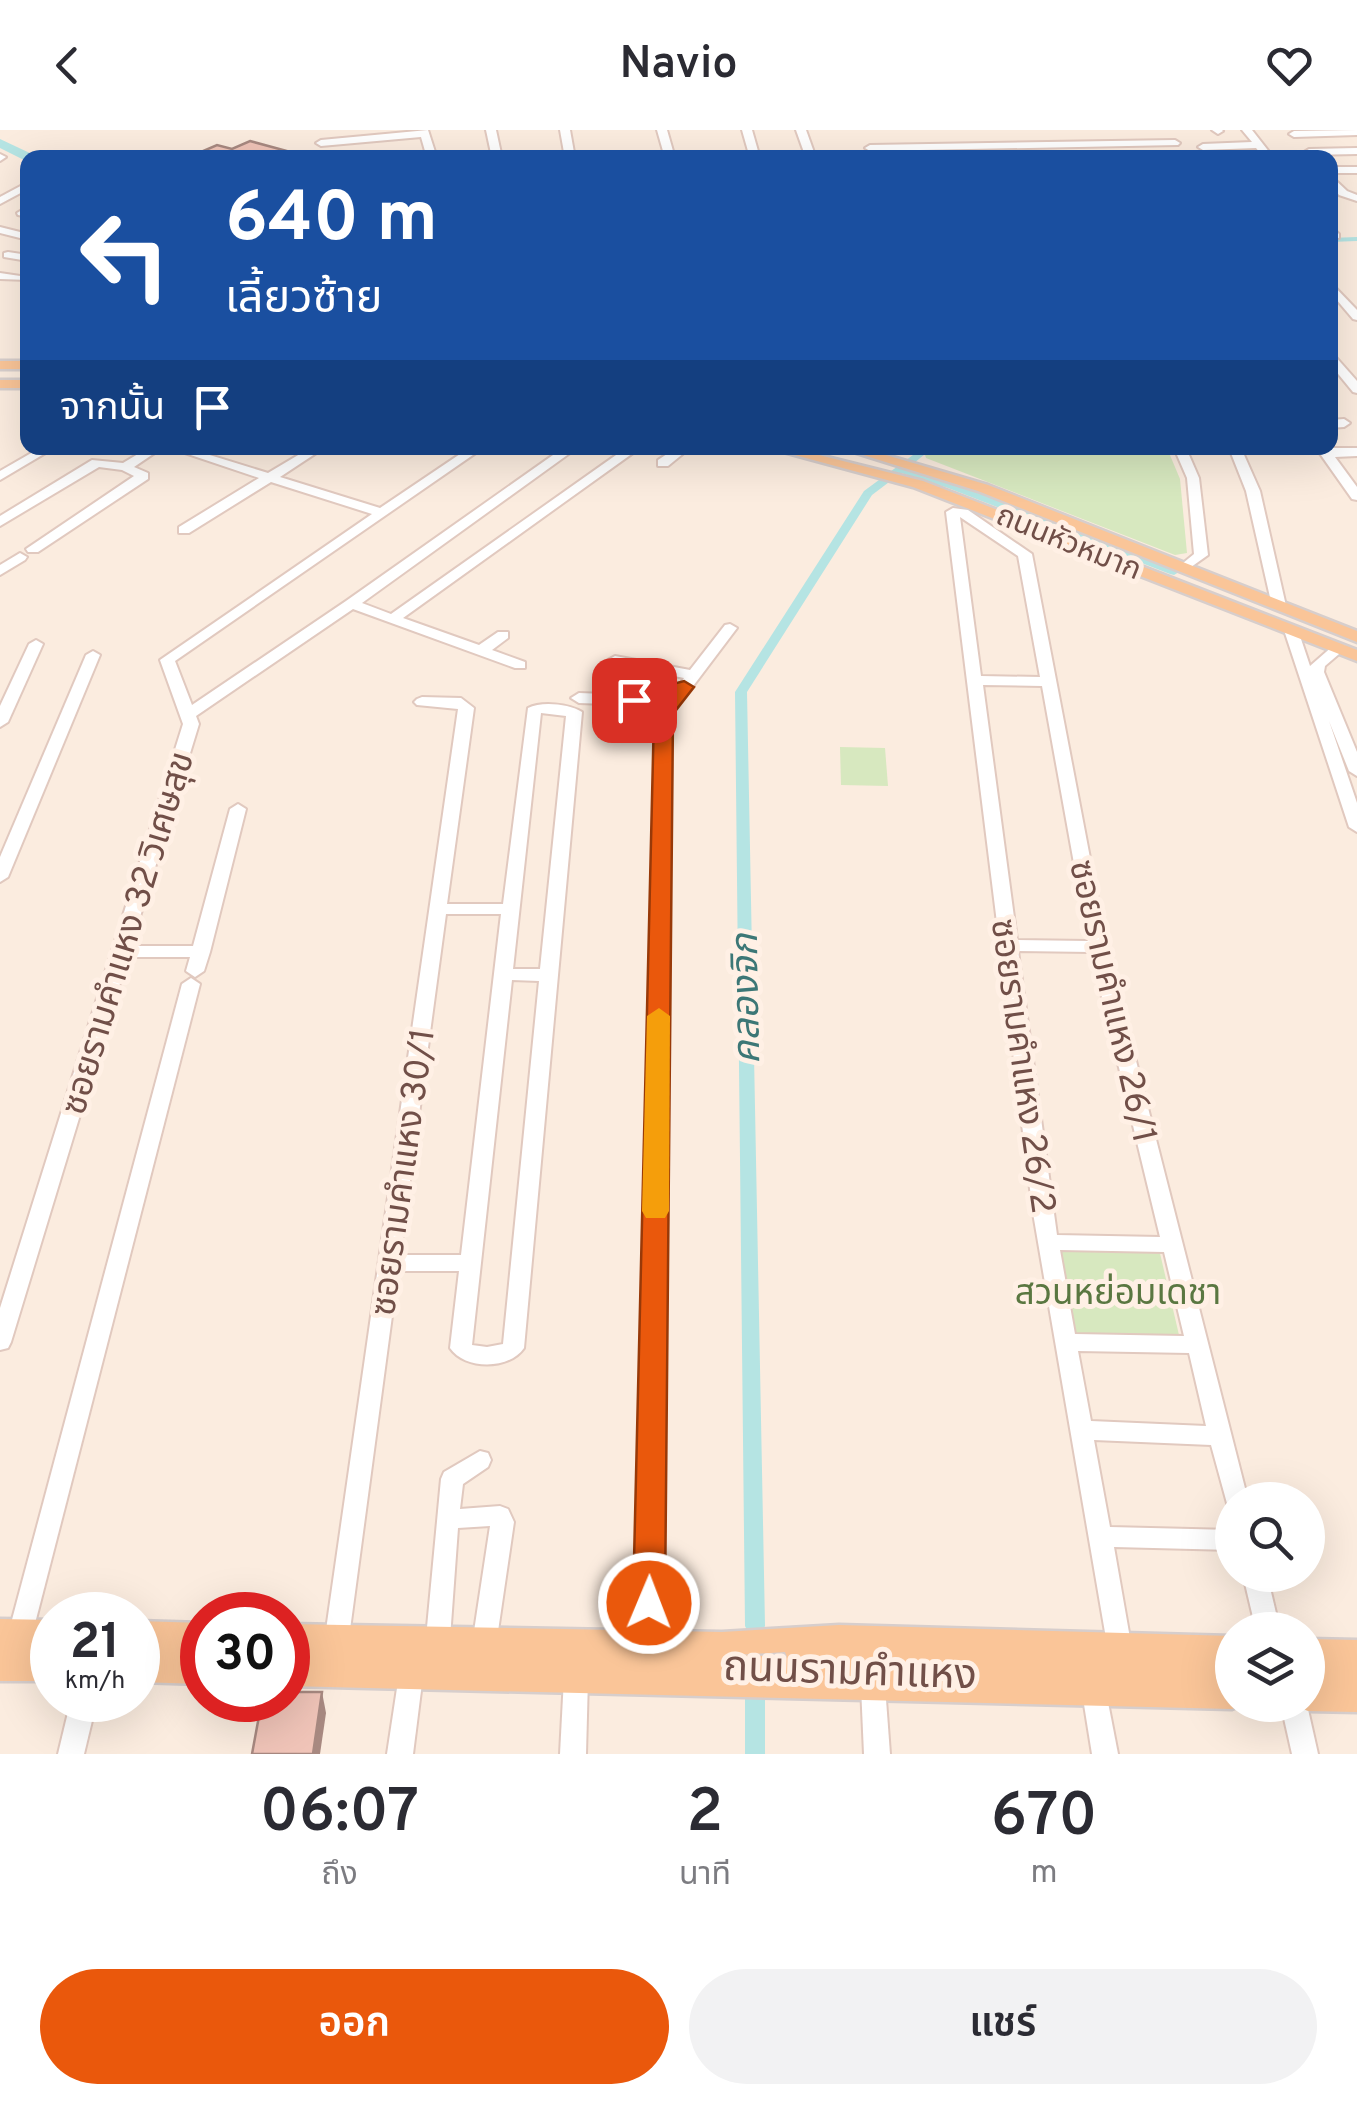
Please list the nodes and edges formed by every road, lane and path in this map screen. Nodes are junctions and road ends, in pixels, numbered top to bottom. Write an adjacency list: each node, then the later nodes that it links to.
1 (974, 130): 12 (street)
2 (1104, 130): 10 (street)
3 (1247, 130): 11 (street)
4 (424, 132): 7 (street)
5 (1292, 132): 6 (street)
6 (1357, 132)
7 (372, 138): 8 (street); 14 (street)
8 (322, 143)
9 (1175, 143): 10 (street)
10 (1112, 144): 12 (street); 16 (street)
11 (1258, 145): 17 (street); 18 (street)
12 (981, 146): 13 (street); 15 (street)
13 (870, 148)
14 (377, 150)
15 (983, 150)
16 (1115, 150)
17 (1205, 150)
18 (1262, 150)
19 (1338, 187): 20 (street)
20 (1340, 190): 21 (street); 22 (street)
21 (1357, 190)
22 (1357, 198)
23 (8, 255): 24 (street)
24 (20, 257)
25 (1338, 293): 26 (street)
26 (1357, 316)
27 (1338, 366): 28 (street)
28 (1357, 389)
29 (36, 455): 43 (street)
30 (145, 455): 42 (street)
31 (210, 455): 44 (street)
32 (307, 455): 44 (street)
33 (466, 455): 47 (street)
34 (562, 455): 55 (street)
35 (624, 455): 58 (street)
36 (674, 455): 41 (street)
37 (846, 455): 48 (main road, ถนนหัวหมาก); 52 (main road, ถนนหัวหมาก)
38 (1183, 455): 52 (street)
39 (1238, 455): 57 (street)
40 (1328, 455): 45 (street)
41 (663, 463)
42 (125, 467): 49 (street); 53 (street)
43 (0, 476)
44 (269, 478): 47 (street); 51 (street)
45 (1351, 480): 46 (street)
46 (1357, 496)
47 (382, 513): 77 (street, ซอยรามคำแหง 32 วิเศษสุข)
48 (997, 514): 50 (street); 56 (main road, ถนนหัวหมาก)
49 (0, 522)
50 (977, 522): 72 (street, ซอยรามคำแหง 26/2); 74 (street, ซอยรามคำแหง 26/1)
51 (184, 530)
52 (1184, 568): 54 (main road, ถนนหัวหมาก)
53 (0, 571)
54 (1250, 594): 56 (main road); 57 (main road, ถนนหัวหมาก)
55 (351, 604): 58 (street); 77 (street)
56 (1232, 606): 61 (main road, ถนนหัวหมาก)
57 (1278, 606): 60 (main road, ถนนหัวหมาก)
58 (394, 618): 67 (street)
59 (730, 628): 73 (street)
60 (1332, 628): 63 (main road, ถนนหัวหมาก); 64 (main road)
61 (1291, 630): 64 (main road, ถนนหัวหมาก); 81 (street)
62 (502, 634): 67 (street)
63 (1357, 638)
64 (1315, 639): 66 (main road, ถนนหัวหมาก)
65 (36, 644): 78 (street)
66 (1338, 648): 69 (main road, ถนนหัวหมาก); 79 (street)
67 (481, 651): 71 (street)
68 (93, 655): 82 (street)
69 (1357, 656)
70 (614, 660): 73 (street)
71 (520, 665)
72 (974, 680): 74 (street); 85 (street, ซอยรามคำแหง 26/2)
73 (689, 681): 75 (street); 110 (street)
74 (1049, 682): 86 (street, ซอยรามคำแหง 26/1)
75 (579, 698)
76 (422, 702): 83 (street, ซอยรามคำแหง 30/1)
77 (190, 714): 87 (street, ซอยรามคำแหง 32 วิเศษสุข)
78 (0, 722)
79 (1357, 771)
80 (238, 809): 88 (street)
81 (1357, 827)
82 (0, 876)
83 (438, 909): 84 (street); 94 (street, ซอยรามคำแหง 30/1)
84 (508, 909): 89 (street); 90 (street)
85 (1008, 945): 86 (street); 91 (street, ซอยรามคำแหง 26/2)
86 (1098, 947): 92 (street, ซอยรามคำแหง 26/1)
87 (122, 951): 88 (street); 95 (street, ซอยรามคำแหง 32 วิเศษสุข)
88 (201, 952): 106 (street)
89 (503, 974): 90 (street); 93 (street)
90 (548, 975): 93 (street)
91 (1048, 1242): 92 (street); 96 (street, ซอยรามคำแหง 26/2)
92 (1171, 1245): 97 (street, ซอยรามคำแหง 26/1)
93 (471, 1262): 94 (street)
94 (389, 1263): 107 (street, ซอยรามคำแหง 30/1)
95 (0, 1342)
96 (1066, 1342): 97 (street); 98 (street, ซอยรามคำแหง 26/2)
97 (1196, 1345): 99 (street, ซอยรามคำแหง 26/1)
98 (1081, 1430): 99 (street); 103 (street, ซอยรามคำแหง 26/2)
99 (1219, 1436): 101 (street, ซอยรามคำแหง 26/1)
100 (480, 1460): 102 (street)
101 (1231, 1482)
102 (447, 1518): 108 (street); 109 (street)
103 (1100, 1537): 104 (street); 112 (street, ซอยรามคำแหง 26/2)
104 (1215, 1540)
105 (310, 1636): 107 (main road, ถนนรามคำแหง)
106 (7, 1637)
107 (337, 1637): 108 (main road, ถนนรามคำแหง)
108 (438, 1638): 109 (main road, ถนนรามคำแหง)
109 (485, 1638): 110 (main road, ถนนรามคำแหง)
110 (648, 1642): 111 (main road, ถนนรามคำแหง)
111 (722, 1644): 112 (main road, ถนนรามคำแหง); 117 (main road, ถนนรามคำแหง)
112 (1119, 1644): 113 (main road, ถนนรามคำแหง)
113 (1215, 1647)
114 (1325, 1651): 115 (main road)
115 (1357, 1652)
116 (310, 1657): 125 (main road, ถนนรามคำแหง)
117 (1215, 1663)
118 (1325, 1665): 119 (main road)
119 (1357, 1666)
120 (0, 1668): 121 (main road)
121 (30, 1669)
122 (310, 1673): 123 (main road, ถนนรามคำแหง)
123 (411, 1675): 124 (main road, ถนนรามคำแหง); 136 (street)
124 (576, 1678): 128 (main road, ถนนรามคำแหง); 137 (street)
125 (1215, 1681)
126 (1325, 1683): 127 (main road)
127 (1357, 1684)
128 (873, 1686): 129 (main road, ถนนรามคำแหง); 138 (street)
129 (1094, 1692): 130 (main road, ถนนรามคำแหง); 139 (street)
130 (1215, 1696)
131 (1325, 1698): 132 (main road)
132 (1357, 1699)
133 (79, 1722): 135 (street)
134 (1298, 1722): 140 (street)
135 (71, 1754)
136 (400, 1754)
137 (572, 1754)
138 (877, 1754)
139 (1105, 1754)
140 (1305, 1754)

